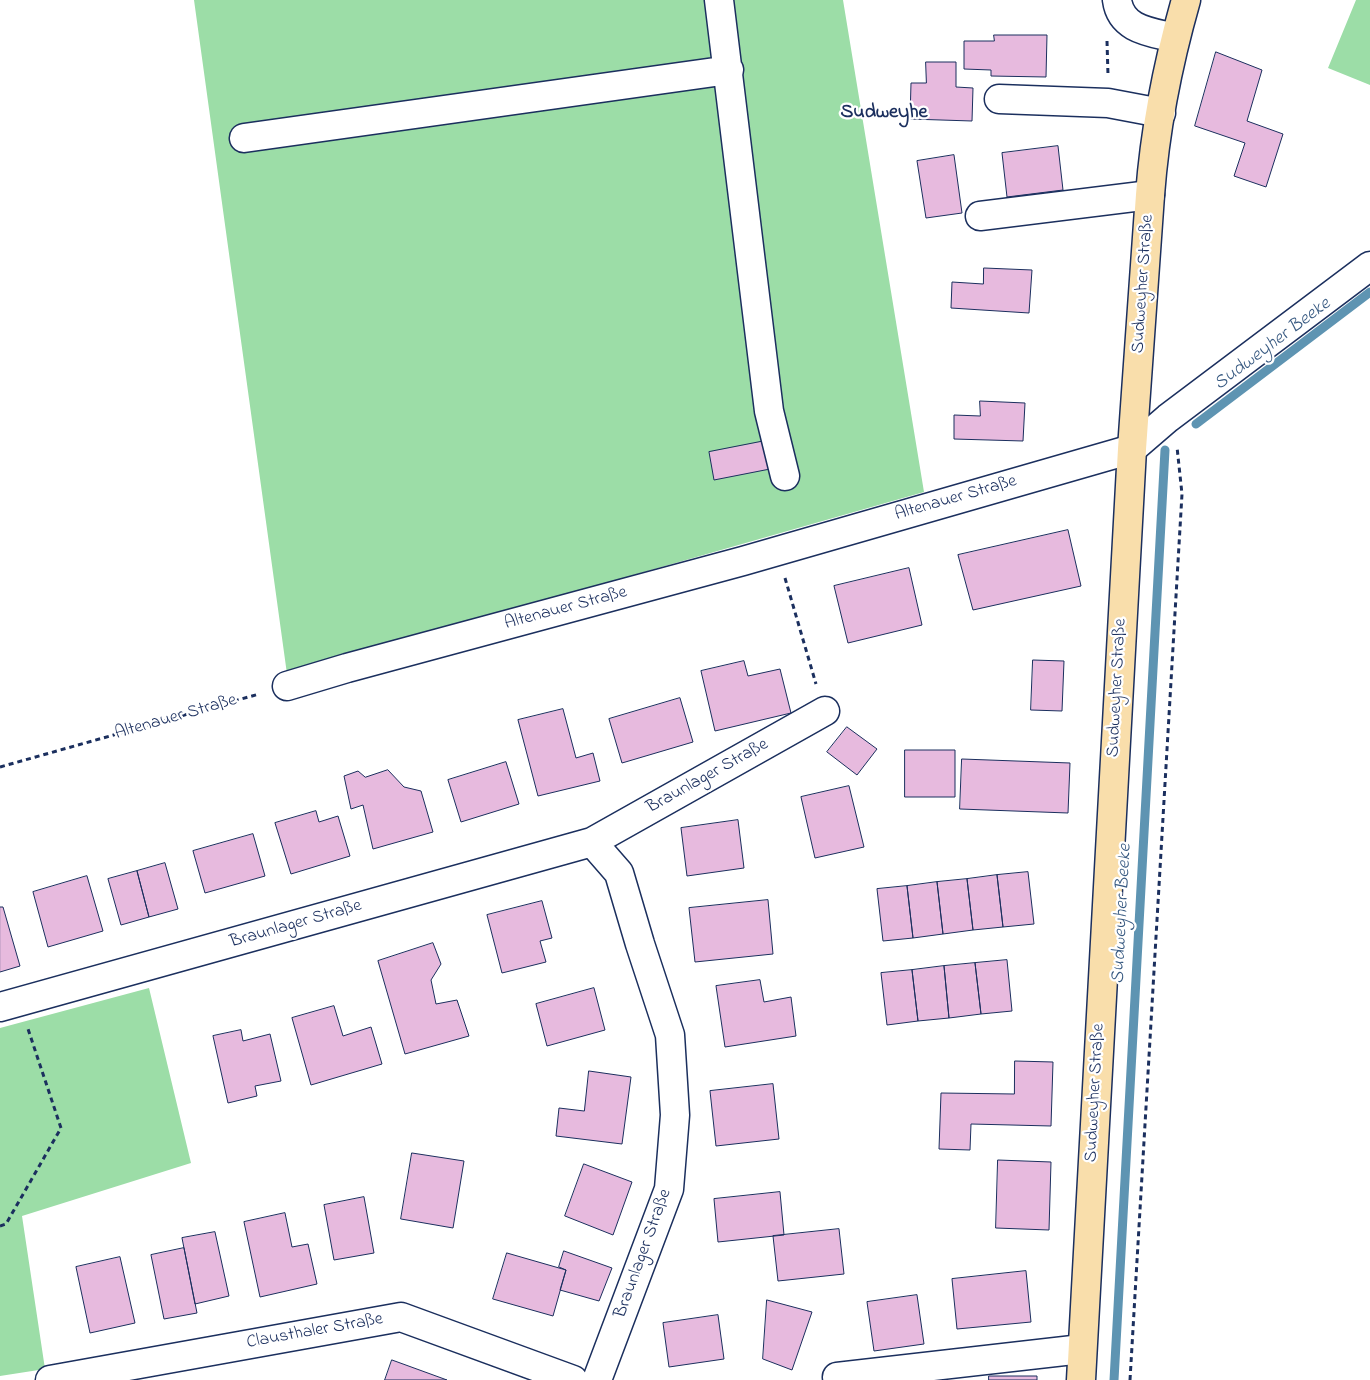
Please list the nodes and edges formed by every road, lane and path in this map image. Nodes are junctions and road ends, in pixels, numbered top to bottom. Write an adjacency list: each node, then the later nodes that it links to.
1 (719, 0): 5 (street)
2 (1186, 0): 4 (main road, Sudweyher Straße)
3 (1118, 5): 4 (street); 7 (path)
4 (1175, 38): 8 (main road, Sudweyher Straße)
5 (729, 70): 9 (street); 15 (street)
6 (999, 99): 7 (street)
7 (1108, 103): 8 (street)
8 (1161, 113): 10 (main road, Sudweyher Straße)
9 (244, 138)
10 (1150, 195): 11 (street); 14 (main road, Sudweyher Straße)
11 (980, 216)
12 (1370, 266): 13 (street)
13 (1168, 418): 14 (street); 29 (path)
14 (1132, 448): 16 (street, Altenauer Straße); 23 (main road, Sudweyher Straße)
15 (785, 476)
16 (778, 551): 17 (street, Altenauer Straße); 18 (path)
17 (287, 686): 19 (path, Altenauer Straße)
18 (824, 711): 20 (street, Braunlager Straße)
19 (0, 767)
20 (592, 842): 21 (street, Braunlager Straße); 27 (street, Braunlager Straße)
21 (10, 1005): 22 (path)
22 (0, 1226)
23 (1082, 1349): 24 (street); 28 (main road, Sudweyher Straße)
24 (837, 1377)
25 (50, 1380): 26 (street, Clausthaler Straße)
26 (573, 1380)
27 (597, 1380)
28 (1081, 1380)
29 (1130, 1380)

